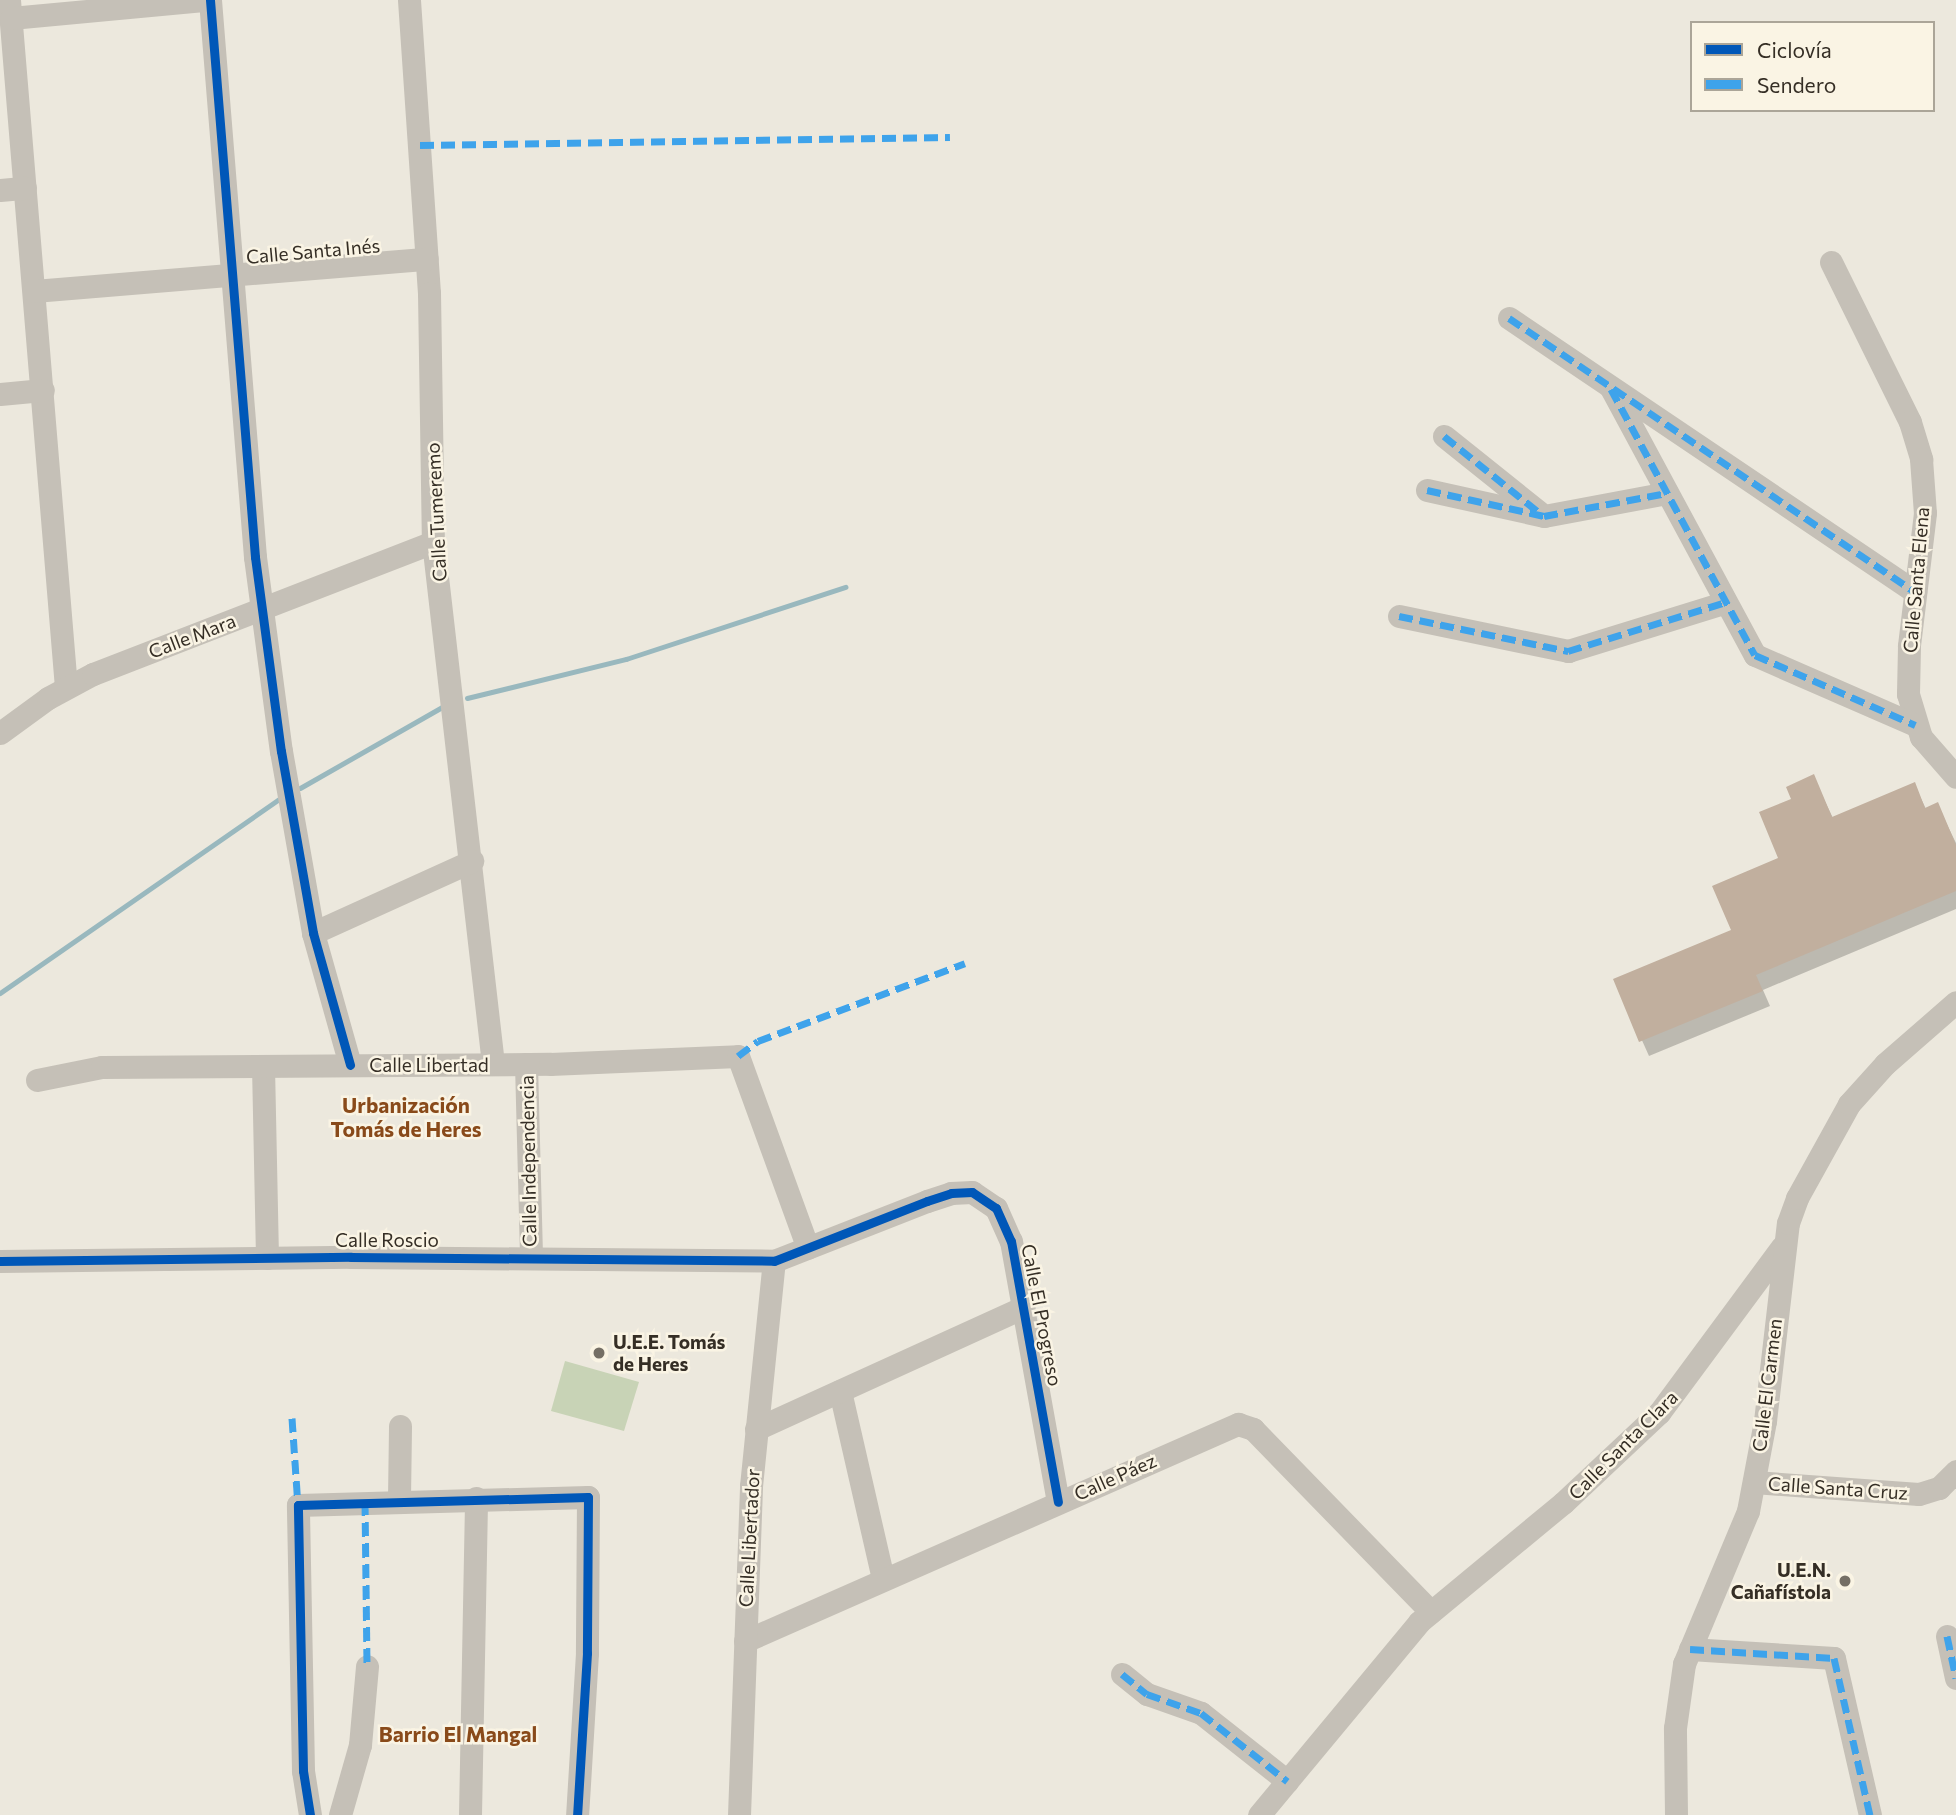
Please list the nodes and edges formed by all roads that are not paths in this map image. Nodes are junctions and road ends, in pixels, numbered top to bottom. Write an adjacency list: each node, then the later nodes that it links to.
1 (208, 0): 3 (street); 8 (street)
2 (410, 0): 6 (street, Calle Tumeremo)
3 (10, 9): 4 (street)
4 (25, 188): 5 (street); 9 (street)
5 (0, 190)
6 (427, 259): 8 (street, Calle Santa Inés); 18 (street, Calle Tumeremo)
7 (1831, 262): 19 (street, Calle Santa Elena)
8 (232, 275): 9 (street, Calle Santa Inés); 21 (street)
9 (34, 291): 12 (street)
10 (1509, 318): 11 (street)
11 (1609, 386): 16 (street); 19 (street)
12 (43, 390): 13 (street); 23 (street)
13 (0, 394)
14 (1444, 436): 17 (street)
15 (1427, 490): 17 (street)
16 (1667, 493): 17 (street); 20 (street)
17 (1544, 516)
18 (433, 542): 21 (street, Calle Mara); 27 (street, Calle Tumeremo)
19 (1914, 592): 24 (street, Calle Santa Elena)
20 (1726, 602): 22 (street); 24 (street)
21 (262, 608): 23 (street, Calle Mara); 28 (street)
22 (1399, 616)
23 (66, 687): 25 (street, Calle Mara)
24 (1915, 725): 26 (street, Calle Santa Elena)
25 (0, 733)
26 (1956, 777)
27 (472, 861): 28 (street); 30 (street, Calle Tumeremo)
28 (313, 933): 32 (street)
29 (1956, 1002): 35 (street, Calle El Carmen)
30 (492, 1064): 31 (street, Calle Libertad); 32 (street, Calle Libertad)
31 (526, 1064): 36 (street, Calle Libertad); 38 (street, Calle Independencia)
32 (349, 1065): 33 (street, Calle Libertad)
33 (263, 1066): 34 (street, Calle Libertad); 37 (street)
34 (37, 1080)
35 (1782, 1247): 46 (street, Calle El Carmen); 51 (street, Calle Santa Clara)
36 (808, 1248): 40 (street, Calle El Progreso); 41 (street, Calle El Progreso)
37 (267, 1258): 38 (street, Calle Roscio); 39 (street, Calle Roscio)
38 (531, 1258): 40 (street, Calle Roscio)
39 (0, 1261)
40 (774, 1261): 44 (street, Calle Libertador)
41 (1024, 1307): 42 (street); 49 (street, Calle El Progreso)
42 (840, 1391): 44 (street); 50 (street)
43 (400, 1426): 48 (street)
44 (756, 1429): 53 (street, Calle Libertador)
45 (1956, 1472): 46 (street, Calle Santa Cruz)
46 (1754, 1482): 54 (street, Calle El Carmen)
47 (476, 1497): 48 (street); 61 (street); 62 (street)
48 (399, 1499): 59 (street)
49 (1058, 1502): 50 (street, Calle Páez); 51 (street, Calle Páez)
50 (883, 1579): 53 (street, Calle Páez)
51 (1431, 1612): 58 (street, Calle Santa Clara)
52 (1947, 1636): 57 (street)
53 (745, 1641): 63 (street, Calle Libertador)
54 (1690, 1649): 65 (street, Calle El Carmen); 66 (street)
55 (367, 1666): 60 (street)
56 (1122, 1674): 58 (street)
57 (1956, 1678)
58 (1287, 1781): 64 (street, Calle Santa Clara)
59 (310, 1815)
60 (340, 1815)
61 (470, 1815)
62 (577, 1815)
63 (739, 1815)
64 (1259, 1815)
65 (1676, 1815)
66 (1870, 1815)

